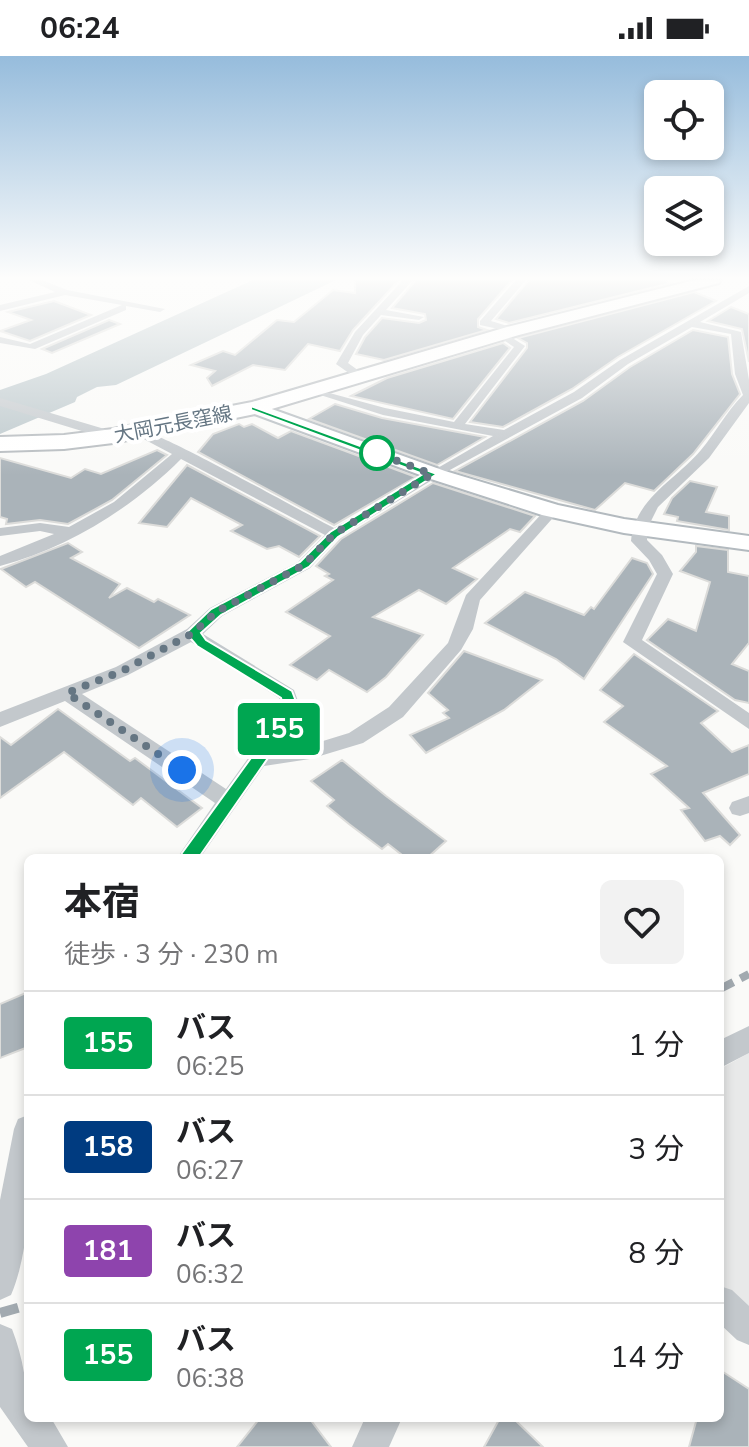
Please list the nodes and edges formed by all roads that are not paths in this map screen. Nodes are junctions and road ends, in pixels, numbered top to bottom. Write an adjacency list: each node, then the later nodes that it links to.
1 (353, 345): 6 (street)
2 (467, 345): 6 (main road, 大岡元長窪線)
3 (519, 345): 11 (street)
4 (652, 345): 13 (street)
5 (738, 345): 9 (street)
6 (360, 376): 7 (main road, 大岡元長窪線)
7 (315, 390): 10 (main road, 大岡元長窪線); 11 (street)
8 (0, 402): 14 (street)
9 (746, 402): 19 (street)
10 (255, 408): 12 (main road, 大岡元長窪線); 17 (street)
11 (457, 426): 13 (street)
12 (140, 432): 14 (main road, 大岡元長窪線); 16 (street)
13 (506, 434): 17 (street)
14 (113, 436): 15 (main road, 大岡元長窪線)
15 (0, 444)
16 (181, 452): 21 (street); 22 (street)
17 (432, 474): 18 (street); 22 (street)
18 (552, 511): 19 (street); 29 (street)
19 (638, 527): 23 (street); 28 (street)
20 (0, 532): 21 (street)
21 (72, 532): 24 (street)
22 (334, 534): 25 (street)
23 (749, 543)
24 (0, 561)
25 (193, 633): 26 (street); 29 (street)
26 (67, 693): 27 (street); 30 (street)
27 (0, 720)
28 (749, 722)
29 (256, 760): 30 (street)
30 (228, 801): 31 (street)
31 (191, 854)
32 (749, 1039): 33 (street)
33 (724, 1053)
34 (24, 1151): 35 (street)
35 (0, 1284)
36 (724, 1306): 37 (street)
37 (749, 1328)
38 (0, 1341): 39 (street)
39 (3, 1388): 40 (street)
40 (24, 1411)
41 (32, 1422): 43 (street)
42 (382, 1422): 44 (street)
43 (50, 1447)
44 (370, 1447)

